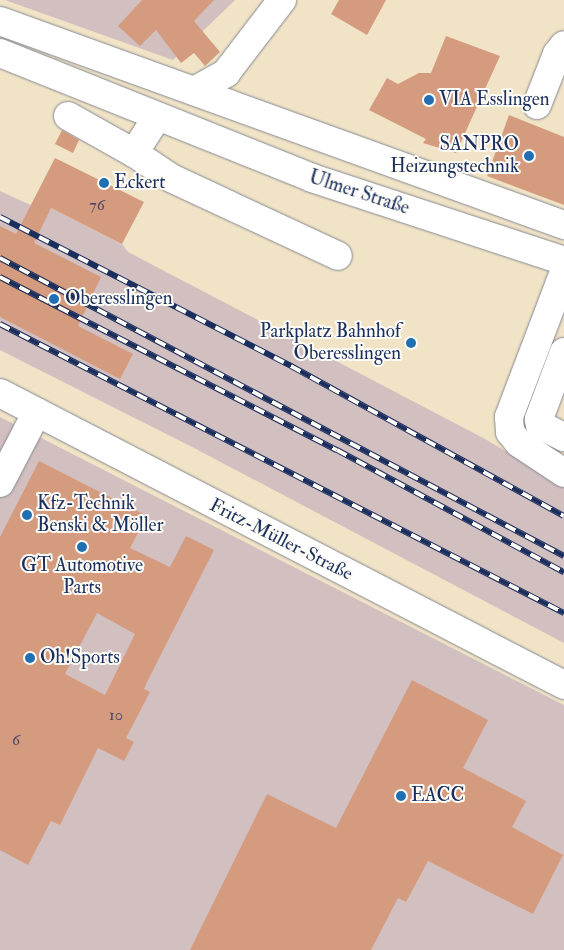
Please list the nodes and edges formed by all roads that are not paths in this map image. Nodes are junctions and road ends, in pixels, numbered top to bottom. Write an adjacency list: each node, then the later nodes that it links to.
1 (282, 0): 5 (main road)
2 (0, 21): 5 (main road, Ulmer Straße)
3 (564, 44): 6 (main road)
4 (0, 53): 9 (main road, Ulmer Straße)
5 (194, 91): 7 (main road, Ulmer Straße)
6 (537, 105)
7 (236, 107): 9 (main road, Ulmer Straße); 11 (main road, Ulmer Straße)
8 (68, 116): 10 (main road)
9 (156, 118): 10 (main road); 13 (main road, Ulmer Straße)
10 (134, 153): 12 (main road)
11 (564, 225)
12 (338, 256)
13 (564, 260)
14 (564, 272): 19 (main road)
15 (562, 358): 18 (main road)
16 (0, 393): 17 (main road, Fritz-Müller-Straße)
17 (37, 412): 20 (main road); 21 (main road, Fritz-Müller-Straße)
18 (564, 437)
19 (564, 472)
20 (0, 483)
21 (564, 685)

